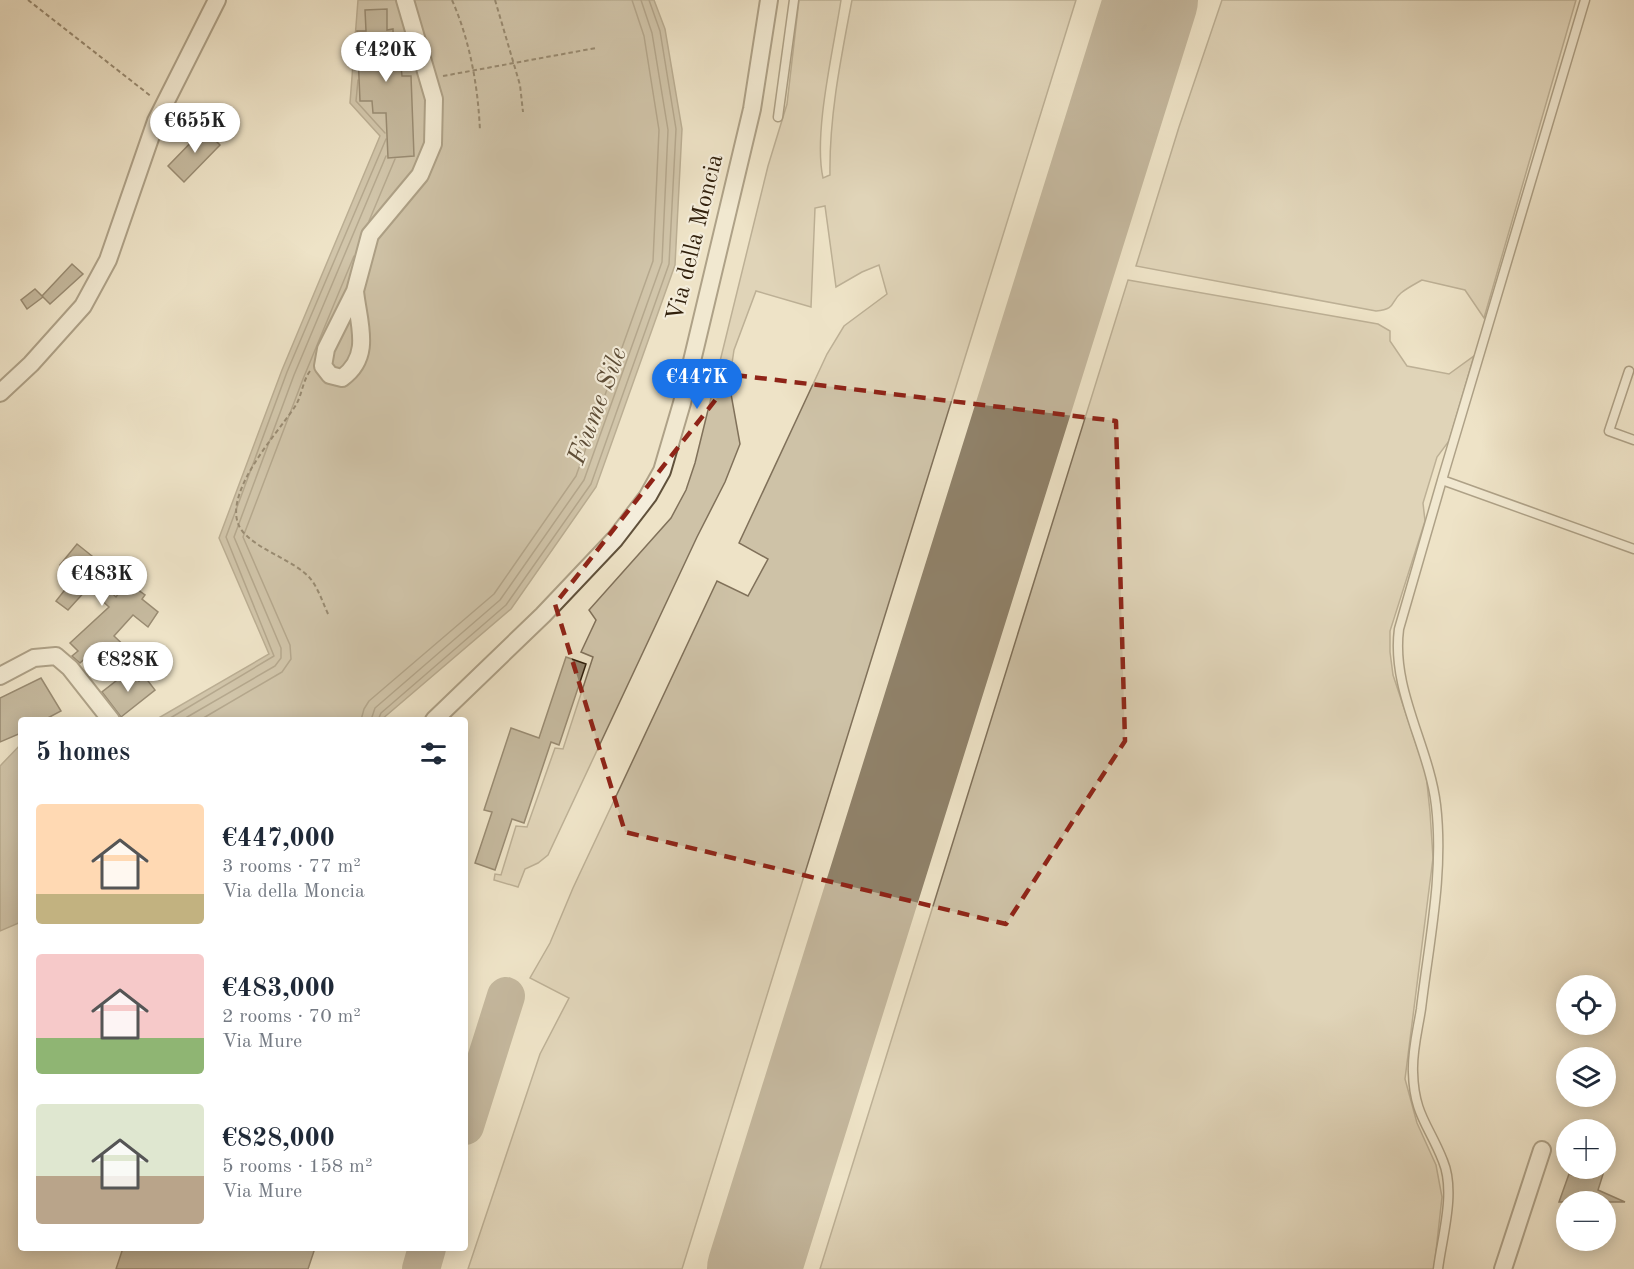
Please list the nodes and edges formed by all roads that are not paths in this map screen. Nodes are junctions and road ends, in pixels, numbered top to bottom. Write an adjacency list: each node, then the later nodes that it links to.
1 (217, 0): 9 (street)
2 (405, 0): 7 (street)
3 (769, 0): 15 (street, Via della Moncia)
4 (794, 0): 6 (lane)
5 (1585, 0): 11 (lane)
6 (778, 117)
7 (355, 291): 7 (street)
8 (1629, 371): 10 (lane)
9 (0, 393)
10 (1634, 440)
11 (1442, 480): 12 (lane); 17 (lane)
12 (1634, 549)
13 (0, 676): 14 (street)
14 (109, 717)
15 (437, 717)
16 (1542, 1150): 18 (street)
17 (1438, 1269)
18 (1503, 1269)

